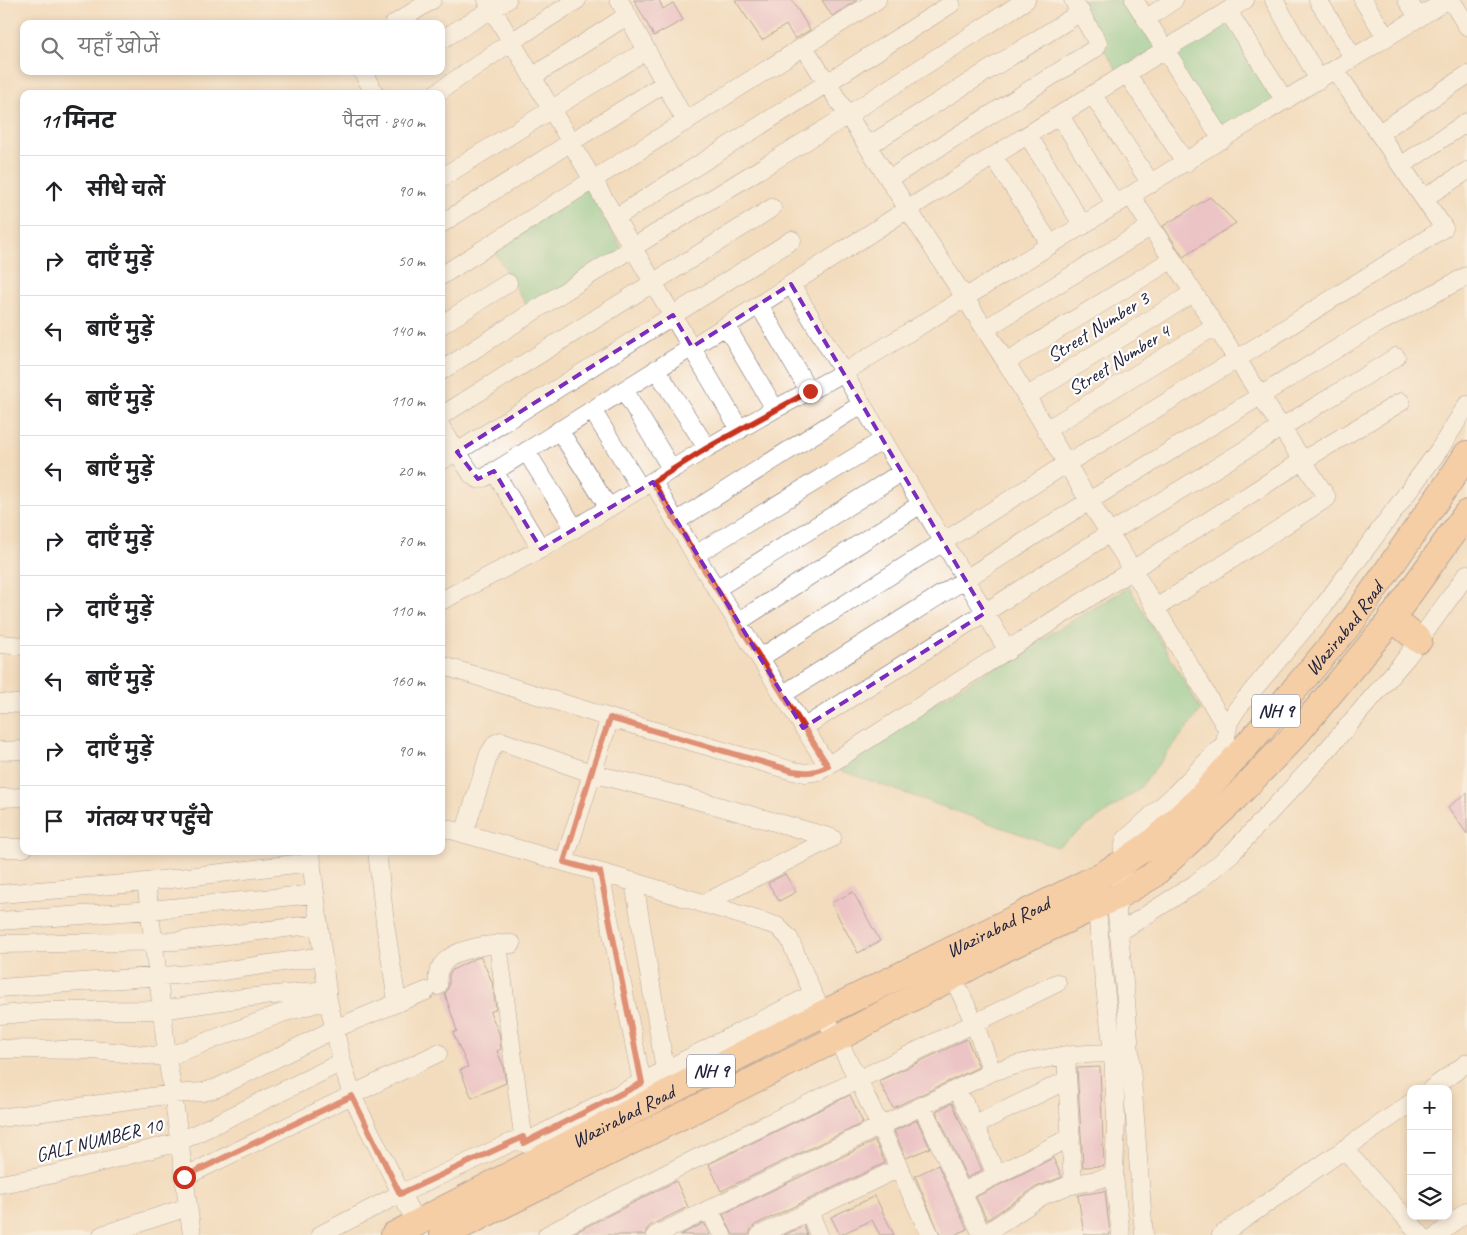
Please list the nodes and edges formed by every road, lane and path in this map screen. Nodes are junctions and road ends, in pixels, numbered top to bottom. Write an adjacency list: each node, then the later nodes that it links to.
1 (432, 0): 18 (street)
2 (577, 0): 27 (street)
3 (619, 0): 20 (street)
4 (877, 0): 28 (street)
5 (1026, 0): 45 (street)
6 (1134, 0): 22 (street)
7 (1174, 0): 22 (street)
8 (1245, 0): 19 (street)
9 (1274, 0): 37 (street)
10 (1318, 0): 31 (street)
11 (1363, 0): 26 (street)
12 (1407, 0): 21 (street)
13 (1447, 0): 21 (street)
14 (1451, 0): 24 (street)
15 (495, 3): 25 (street); 27 (street)
16 (951, 4): 38 (street)
17 (1077, 6): 53 (street); 59 (street)
18 (407, 7): 23 (street)
19 (1228, 11): 30 (street); 43 (street)
20 (628, 16): 29 (street); 36 (street)
21 (1418, 18): 26 (street)
22 (1146, 19): 30 (street)
23 (397, 20)
24 (1467, 26)
25 (445, 37)
26 (1386, 37): 31 (street)
27 (511, 42): 36 (street); 41 (street)
28 (804, 47): 38 (street); 47 (street)
29 (647, 50): 39 (street); 44 (street)
30 (1166, 50): 33 (street); 51 (street)
31 (1353, 57): 32 (street)
32 (1335, 70): 37 (street); 49 (street)
33 (1127, 74): 42 (street); 55 (street)
34 (364, 75): 40 (street)
35 (1467, 75): 49 (street)
36 (532, 77): 44 (street)
37 (1319, 80): 43 (street)
38 (826, 82): 45 (street); 66 (street)
39 (665, 83): 47 (street); 52 (street)
40 (373, 90)
41 (442, 90)
42 (1093, 95): 46 (street); 61 (street)
43 (1285, 102): 51 (street)
44 (551, 110): 52 (street); 58 (street)
45 (848, 115): 53 (street); 72 (street)
46 (1060, 116): 50 (street); 63 (street)
47 (686, 122): 60 (street)
48 (1467, 122): 56 (street)
49 (1379, 133): 56 (street)
50 (1028, 135): 54 (street); 68 (street)
51 (1222, 140): 55 (street)
52 (570, 142): 60 (street); 67 (street)
53 (868, 146): 59 (street)
54 (994, 156): 65 (street); 71 (street)
55 (1186, 162): 61 (street)
56 (1402, 165): 62 (street)
57 (1467, 172): 62 (street)
58 (445, 176)
59 (889, 179): 65 (street)
60 (593, 180): 66 (street); 74 (street)
61 (1151, 184): 63 (street)
62 (1424, 198): 89 (street)
63 (1124, 201): 68 (street); 69 (street)
64 (772, 208): 76 (street)
65 (908, 209): 78 (street); 80 (street)
66 (615, 218): 72 (street)
67 (445, 221)
68 (1083, 226): 71 (street)
69 (1150, 227): 73 (street); 86 (street)
70 (792, 240): 82 (street)
71 (1051, 245): 80 (street)
72 (632, 248): 76 (street); 91 (street)
73 (1171, 260): 79 (street); 90 (street)
74 (445, 273)
75 (1467, 276): 96 (street)
76 (653, 282): 82 (street); 103 (street)
77 (508, 283): 83 (street)
78 (791, 284): 81 (street); 93 (street)
79 (1193, 293): 85 (street); 97 (street, Street Number 3)
80 (965, 297): 86 (street); 93 (street)
81 (759, 305): 84 (street); 95 (street)
82 (673, 315): 87 (street); 113 (street)
83 (445, 322)
84 (726, 326): 87 (street); 101 (street)
85 (1215, 326): 89 (street); 107 (street, Street Number 4)
86 (985, 329): 90 (street)
87 (692, 347): 92 (street); 106 (street)
88 (1396, 357): 104 (street)
89 (1236, 360): 96 (street); 115 (street)
90 (1006, 362): 97 (street)
91 (445, 368)
92 (656, 369): 94 (street); 110 (street)
93 (843, 373): 95 (street); 99 (street)
94 (624, 390): 102 (street); 116 (street)
95 (810, 391): 101 (street)
96 (1260, 396): 104 (street); 120 (street)
97 (1026, 397): 107 (street)
98 (1401, 402): 114 (street)
99 (862, 404): 108 (street); 124 (street)
100 (1467, 405): 152 (street)
101 (774, 409): 106 (street)
102 (592, 410): 105 (street); 119 (street)
103 (445, 413)
104 (1281, 429): 114 (street); 126 (street)
105 (559, 430): 111 (street); 122 (street)
106 (740, 430): 110 (street)
107 (1046, 430): 115 (street)
108 (883, 440): 118 (street); 129 (street)
109 (445, 442): 113 (street)
110 (707, 448): 116 (street)
111 (526, 451): 117 (street); 125 (street)
112 (1467, 454): 152 (highway, Wazirabad Road / NH 9)
113 (449, 456): 117 (street)
114 (1302, 462): 130 (street); 135 (street)
115 (1066, 464): 120 (street); 127 (street)
116 (672, 470): 119 (street)
117 (494, 471): 128 (street)
118 (902, 472): 121 (street); 133 (street)
119 (647, 486): 122 (street); 124 (street)
120 (1089, 501): 126 (street); 132 (street)
121 (921, 504): 127 (street); 138 (street)
122 (610, 508): 125 (street)
123 (1467, 513): 137 (highway, Wazirabad Road / NH 9)
124 (677, 521): 129 (street)
125 (575, 529): 128 (street)
126 (1110, 533): 130 (street); 136 (street)
127 (943, 542): 132 (street); 143 (street)
128 (542, 549): 134 (street)
129 (695, 555): 133 (street)
130 (1133, 570): 135 (street); 142 (street)
131 (1467, 574): 139 (street)
132 (965, 579): 136 (street); 145 (street)
133 (716, 588): 138 (street)
134 (445, 599)
135 (1156, 608): 152 (street)
136 (985, 613): 142 (street); 149 (street)
137 (1391, 618): 139 (highway); 155 (highway, Wazirabad Road / NH 9)
138 (738, 622): 143 (street)
139 (1419, 640): 177 (street)
140 (0, 644): 141 (street)
141 (20, 646)
142 (1008, 651): 153 (street)
143 (760, 658): 145 (street)
144 (445, 666): 148 (street)
145 (782, 695): 149 (street)
146 (0, 703): 147 (street)
147 (20, 704)
148 (610, 718): 153 (street); 154 (street)
149 (803, 728): 153 (street)
150 (20, 750): 151 (street)
151 (0, 751)
152 (1224, 754): 155 (highway); 165 (highway, Wazirabad Road / NH 9)
153 (828, 766)
154 (591, 773): 159 (street); 164 (street); 173 (street)
155 (1237, 796): 172 (highway, Wazirabad Road / NH 9)
156 (20, 797): 157 (street)
157 (0, 798)
158 (445, 828): 159 (street)
159 (464, 834): 164 (street)
160 (0, 848): 161 (street)
161 (20, 848)
162 (377, 855): 186 (street)
163 (311, 857): 168 (street); 171 (street)
164 (564, 862): 166 (street)
165 (1124, 862): 167 (highway, Wazirabad Road / NH 9); 172 (street)
166 (600, 872): 169 (street); 206 (street)
167 (1094, 879): 172 (street); 187 (highway, Wazirabad Road / NH 9)
168 (146, 882): 170 (street); 174 (street)
169 (634, 882): 173 (street); 200 (street)
170 (0, 894)
171 (316, 894): 174 (street); 176 (street)
172 (1108, 901): 177 (street); 182 (highway, Wazirabad Road / NH 9); 195 (street)
173 (702, 904): 187 (street)
174 (150, 910): 175 (street); 178 (street)
175 (0, 920)
176 (319, 924): 178 (street); 180 (street)
177 (1118, 933): 245 (street)
178 (154, 943): 179 (street); 181 (street)
179 (0, 944)
180 (323, 956): 181 (street); 185 (street)
181 (158, 976): 184 (street); 188 (street)
182 (952, 977): 190 (street); 192 (highway, Wazirabad Road / NH 9)
183 (1056, 983): 190 (street)
184 (0, 988)
185 (327, 995): 188 (street); 191 (street); 197 (street)
186 (397, 1002): 191 (street); 214 (street)
187 (818, 1004): 192 (street); 200 (street); 206 (highway, Wazirabad Road / NH 9)
188 (162, 1010): 189 (street); 197 (street)
189 (0, 1015)
190 (974, 1022): 201 (street); 202 (street)
191 (334, 1029): 198 (street); 207 (street)
192 (836, 1039): 202 (street); 231 (highway, Wazirabad Road / NH 9)
193 (0, 1050): 197 (street)
194 (438, 1053): 208 (street)
195 (1113, 1053): 196 (street); 221 (street)
196 (1066, 1055): 201 (street); 203 (street)
197 (167, 1057): 207 (street)
198 (342, 1062): 208 (street); 216 (street, GALI NUMBER 10)
199 (1467, 1063): 204 (street)
200 (666, 1070): 206 (street)
201 (992, 1072): 205 (street)
202 (858, 1079): 213 (street); 237 (street)
203 (1067, 1080): 212 (street); 215 (street)
204 (1437, 1085)
205 (956, 1089): 209 (street); 212 (street)
206 (645, 1093): 214 (street); 231 (highway, Wazirabad Road / NH 9)
207 (173, 1094): 211 (street); 216 (street)
208 (352, 1096): 222 (street); 226 (street)
209 (922, 1106): 213 (street); 225 (street)
210 (1407, 1106): 217 (street)
211 (0, 1118)
212 (975, 1125): 219 (street)
213 (880, 1127): 218 (street); 228 (street)
214 (523, 1137): 220 (street)
215 (1070, 1137): 219 (street); 224 (street)
216 (180, 1142): 222 (street); 223 (street, GALI NUMBER 10)
217 (1344, 1148): 233 (street); 246 (street)
218 (899, 1168): 230 (street); 242 (street)
219 (996, 1175): 225 (street)
220 (441, 1176): 226 (street); 231 (street)
221 (1114, 1176): 224 (street); 244 (street)
222 (184, 1177): 227 (street)
223 (0, 1184)
224 (1074, 1185): 243 (street)
225 (962, 1192): 243 (street)
226 (400, 1194): 232 (street); 236 (street)
227 (188, 1207): 234 (street); 235 (street)
228 (709, 1209): 238 (street); 239 (street)
229 (1467, 1210): 247 (street)
230 (810, 1211): 240 (street); 241 (street)
231 (456, 1225): 232 (highway, Wazirabad Road / NH 9)
232 (405, 1229)
233 (1233, 1232)
234 (102, 1235)
235 (192, 1235)
236 (320, 1235)
237 (547, 1235)
238 (656, 1235)
239 (722, 1235)
240 (760, 1235)
241 (819, 1235)
242 (930, 1235)
243 (983, 1235)
244 (1122, 1235)
245 (1144, 1235)
246 (1421, 1235)
247 (1438, 1235)

